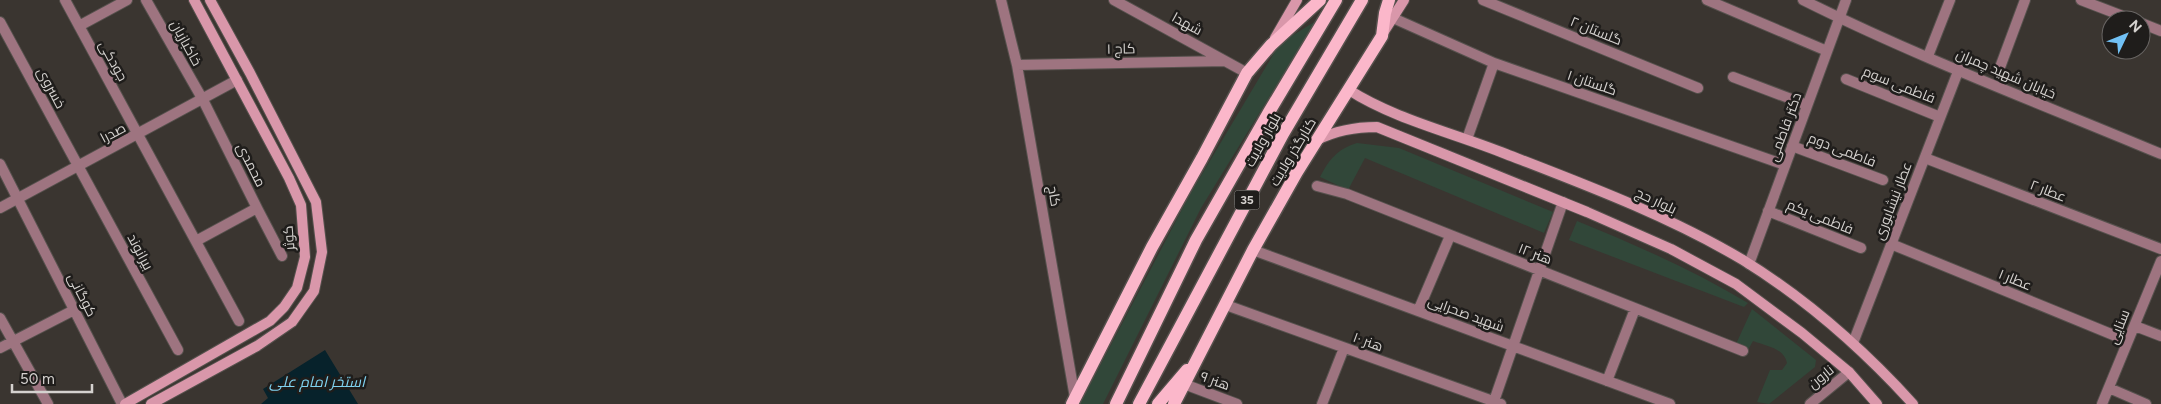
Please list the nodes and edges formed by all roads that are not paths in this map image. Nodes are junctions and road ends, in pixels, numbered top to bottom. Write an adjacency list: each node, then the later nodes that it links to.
1 (64, 0): 25 (street, جودکی)
2 (127, 0): 25 (street)
3 (146, 0): 42 (street, خاکبازیان)
4 (194, 0): 39 (main road, کوثر)
5 (210, 0): 35 (main road)
6 (1002, 0): 32 (street, کاج)
7 (1114, 0): 30 (street, شهدا)
8 (1297, 0): 27 (main road)
9 (1320, 0): 27 (main road)
10 (1336, 0): 101 (main road, بلوار ولایت / 35)
11 (1362, 0): 102 (main road, بلوار ولایت / 35)
12 (1389, 0): 26 (main road)
13 (1404, 0): 22 (main road, کنارگذر ولایت)
14 (1483, 0): 40 (street, گلستان ۲)
15 (1707, 0): 28 (street)
16 (1803, 0): 23 (street, خیابان شهید چمران)
17 (1846, 0): 23 (street, دکتر فاطمی)
18 (1950, 0): 29 (street)
19 (2025, 0): 34 (street)
20 (2081, 0): 21 (street)
21 (2107, 10)
22 (1393, 18): 26 (main road, کنارگذر ولایت); 31 (street, گلستان ۱)
23 (1840, 18): 28 (street, دکتر فاطمی); 29 (street, خیابان شهید چمران)
24 (0, 22): 55 (street, خسروی)
25 (78, 26): 47 (street, جودکی)
26 (1382, 36): 41 (main road, کنارگذر ولایت)
27 (1271, 45): 36 (main road)
28 (1827, 51): 43 (street, دکتر فاطمی)
29 (1928, 56): 33 (street, خیابان شهید چمران)
30 (1225, 61): 32 (street, کاج ۱); 36 (street, شهدا)
31 (1494, 64): 48 (street); 54 (street, گلستان ۱)
32 (1017, 65): 96 (street, کاج)
33 (1959, 69): 45 (street, عطار نیشابوری); 51 (street, خیابان شهید چمران)
34 (1998, 70)
35 (250, 73): 39 (main road); 94 (main road)
36 (1247, 73): 96 (main road)
37 (1733, 77): 43 (street)
38 (1846, 79): 45 (street, فاطمی سوم)
39 (237, 80): 42 (street, صدرا); 91 (main road, کوثر)
40 (1698, 88)
41 (1348, 90): 44 (main road, بلوار حج); 49 (main road, کنارگذر ولایت)
42 (203, 100): 47 (street, صدرا); 61 (street, محمدی)
43 (1808, 105): 50 (street, دکتر فاطمی)
44 (1393, 113): 46 (main road); 48 (main road, بلوار حج)
45 (1940, 117): 52 (street, عطار نیشابوری)
46 (1385, 130): 49 (main road); 59 (main road)
47 (138, 135): 55 (street, صدرا); 64 (street)
48 (1467, 139): 71 (main road, بلوار حج)
49 (1316, 140): 68 (main road, کنارگذر ولایت)
50 (1792, 146): 54 (street, دکتر فاطمی); 56 (street, فاطمی دوم)
51 (2161, 154)
52 (1925, 158): 65 (street, عطار نیشابوری); 67 (street, عطار ۲)
53 (0, 164): 58 (street, کوگانی)
54 (1785, 166): 62 (street, دکتر فاطمی)
55 (79, 167): 58 (street, صدرا); 87 (street, بیرانوند)
56 (1882, 180)
57 (1318, 186): 63 (street, هنر ۱۲)
58 (17, 199): 60 (street, صدرا); 75 (street, کوگانی)
59 (1564, 202): 72 (street); 90 (main road)
60 (0, 208)
61 (257, 208): 64 (street, محمدی); 69 (street)
62 (1768, 211): 66 (street, فاطمی یکم); 71 (street, دکتر فاطمی)
63 (1450, 236): 72 (street, هنر ۱۲); 76 (street)
64 (196, 241): 78 (street)
65 (1891, 244): 82 (street, عطار ۱); 83 (street, عطار نیشابوری)
66 (1861, 248)
67 (2161, 249)
68 (1253, 250): 73 (main road, کنارگذر ولایت); 76 (street, شهید صحرایی)
69 (282, 256)
70 (2161, 261): 79 (street, سنایی)
71 (1749, 264): 83 (main road, بلوار حج)
72 (1539, 270): 74 (street, هنر ۱۲); 84 (street)
73 (1226, 305): 86 (street, هنر ۱۰); 89 (main road, کنارگذر ولایت)
74 (1635, 309): 88 (street, هنر ۱۲); 92 (street)
75 (74, 310): 81 (street); 99 (street, کوگانی)
76 (1418, 311): 84 (street, شهید صحرایی)
77 (0, 318): 81 (street)
78 (239, 321)
79 (2134, 326): 80 (street); 82 (street, سنایی)
80 (2161, 336)
81 (13, 341): 85 (street); 98 (street)
82 (2128, 341): 95 (street, سنایی)
83 (1853, 343): 110 (main road, بلوار حج)
84 (1512, 346): 92 (street, شهید صحرایی); 97 (street)
85 (0, 348)
86 (1344, 348): 97 (street, هنر ۱۰); 106 (street)
87 (178, 350)
88 (1742, 351)
89 (1195, 363): 93 (main road, کنارگذر ولایت); 103 (main road)
90 (1849, 372): 108 (street, نارون); 109 (main road)
91 (174, 376): 94 (main road); 99 (main road, کوثر)
92 (1607, 381): 107 (street, شهید صحرایی)
93 (1184, 384): 104 (main road, کنارگذر ولایت); 105 (street, هنر ۹)
94 (180, 388): 100 (main road)
95 (2109, 388): 111 (street, سنایی); 112 (street)
96 (1074, 401)
97 (1496, 403)
98 (48, 404)
99 (123, 404)
100 (151, 404)
101 (1116, 404)
102 (1138, 404)
103 (1158, 404)
104 (1174, 404)
105 (1237, 404)
106 (1322, 404)
107 (1670, 404)
108 (1810, 404)
109 (1877, 404)
110 (1913, 404)
111 (2102, 404)
112 (2146, 404)

